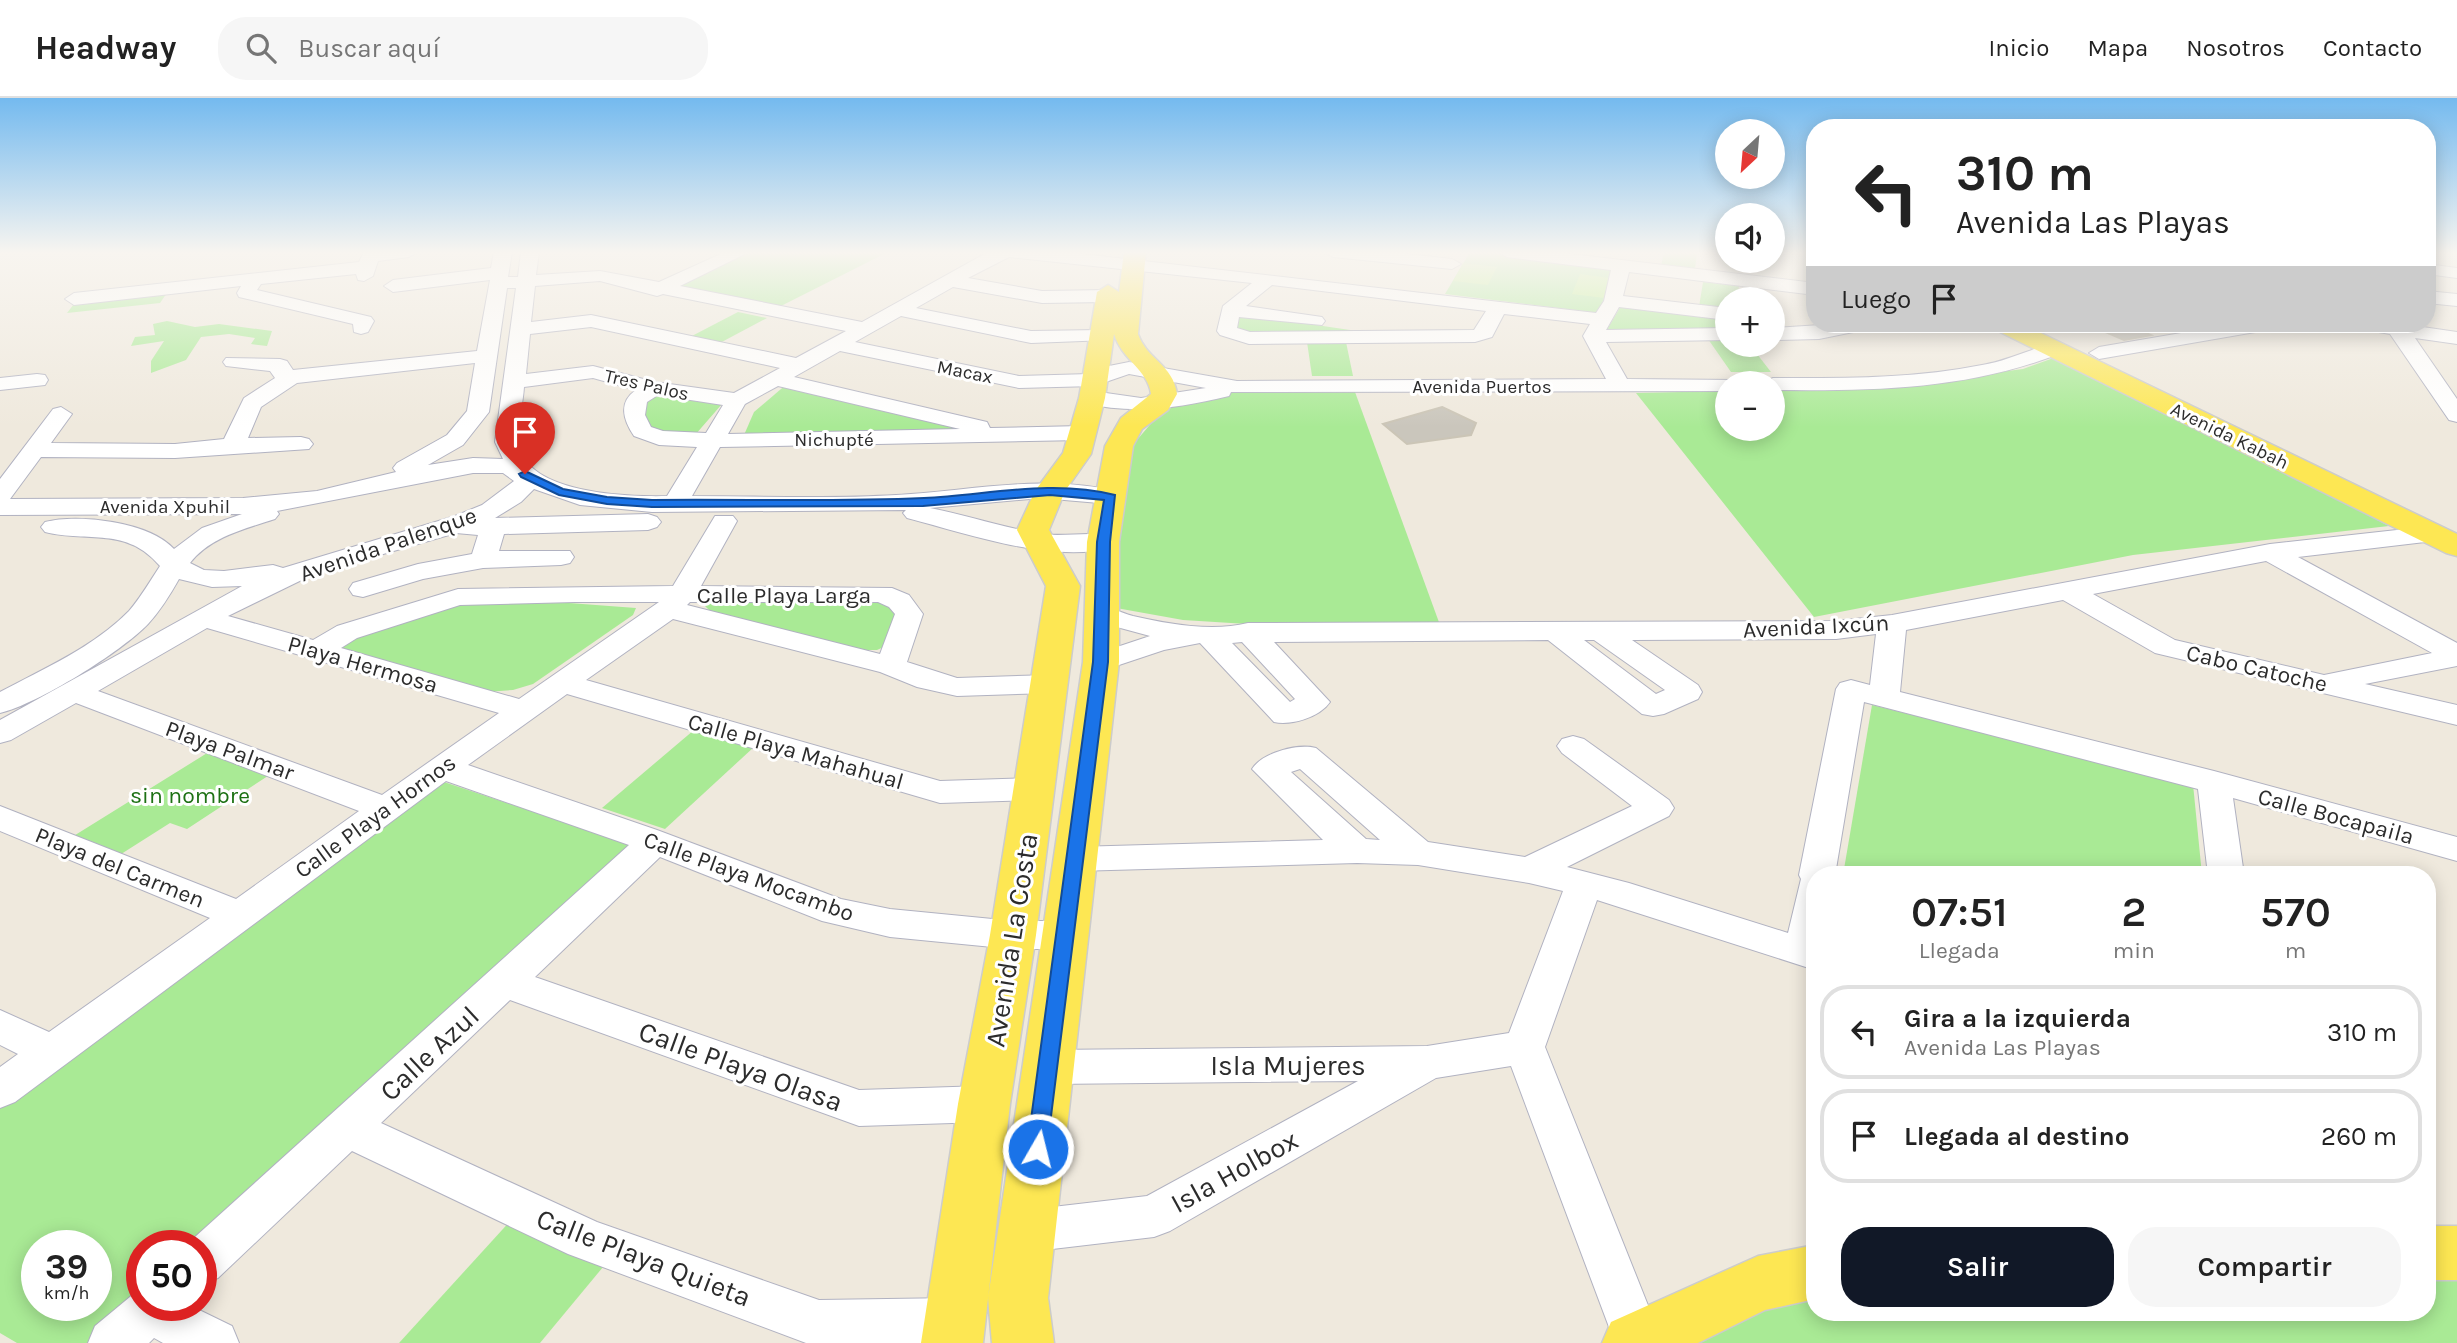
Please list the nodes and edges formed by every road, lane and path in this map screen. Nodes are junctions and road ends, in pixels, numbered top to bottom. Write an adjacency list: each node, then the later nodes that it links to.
1 (318, 310): 16 (street)
2 (493, 310): 31 (street)
3 (523, 310): 18 (street)
4 (766, 310): 19 (street)
5 (900, 310): 19 (street); 27 (street)
6 (1106, 310): 27 (main road)
7 (1125, 310): 44 (main road)
8 (1230, 310): 9 (street)
9 (1496, 310)
10 (1513, 310): 17 (street)
11 (1608, 310): 17 (street)
12 (1693, 310): 13 (street)
13 (1715, 313)
14 (1785, 320): 15 (street)
15 (1806, 322)
16 (361, 328)
17 (1599, 328): 20 (street); 42 (street)
18 (521, 329): 33 (street); 39 (street)
19 (868, 329): 28 (street)
20 (1715, 333)
21 (1819, 333): 26 (street)
22 (2021, 333): 29 (main road, Avenida Kabah)
23 (2058, 333): 30 (main road, Avenida Kabah)
24 (2215, 333): 30 (street)
25 (2403, 333): 34 (street)
26 (1785, 334)
27 (1101, 336): 47 (main road)
28 (836, 344): 33 (street); 47 (street, Macax)
29 (2054, 349): 41 (street); 70 (main road, Avenida Kabah)
30 (2099, 353): 70 (main road, Avenida Kabah)
31 (486, 356): 35 (street); 61 (street)
32 (233, 362): 35 (street)
33 (797, 365): 37 (street)
34 (2429, 374): 36 (street); 50 (street)
35 (291, 377): 55 (street)
36 (2457, 377)
37 (773, 379): 48 (street); 52 (street)
38 (37, 380): 40 (street)
39 (516, 382): 46 (street, Tres Palos); 57 (street)
40 (0, 384)
41 (1785, 384)
42 (1620, 385): 43 (street, Avenida Puertos); 45 (street, Avenida Puertos)
43 (1715, 385)
44 (1155, 387): 45 (street, Avenida Puertos); 45 (street, Avenida Puertos); 47 (street, Avenida Puertos); 47 (street, Avenida Puertos); 62 (main road, Avenida La Costa)
45 (1237, 387)
46 (654, 388): 48 (street, Tres Palos); 53 (street, Nichupté)
47 (1093, 389): 51 (main road)
48 (737, 400): 53 (street)
49 (61, 414): 56 (street)
50 (2457, 415)
51 (1082, 433): 52 (street, Nichupté); 58 (main road)
52 (1007, 434): 53 (street, Nichupté)
53 (711, 439): 63 (street)
54 (300, 444): 55 (street)
55 (233, 445): 56 (street)
56 (37, 450): 60 (street)
57 (525, 474): 61 (street); 63 (street); 69 (street, Avenida Palenque)
58 (1050, 491): 59 (street); 62 (street); 72 (main road)
59 (986, 494): 63 (street); 68 (street)
60 (0, 496)
61 (329, 496): 64 (street, Avenida Xpuhil); 77 (street)
62 (1111, 497): 71 (main road, Avenida La Costa)
63 (675, 503)
64 (0, 507)
65 (724, 521): 66 (street); 68 (street); 80 (street, Calle Playa Hornos)
66 (494, 525): 69 (street); 75 (street)
67 (0, 526): 77 (street, Avenida Xpuhil)
68 (990, 528): 72 (street)
69 (419, 535): 76 (street, Avenida Palenque)
70 (2449, 535): 73 (street, Avenida Ixcún)
71 (1103, 542): 72 (street); 81 (main road, Avenida La Costa)
72 (1039, 543): 92 (main road, Avenida La Costa)
73 (2270, 552): 79 (street, Avenida Ixcún); 89 (street)
74 (561, 557): 75 (street)
75 (483, 560): 78 (street)
76 (323, 562): 77 (street); 82 (street, Avenida Palenque)
77 (175, 566): 97 (street)
78 (363, 589)
79 (2068, 590): 83 (street, Avenida Ixcún); 94 (street, Cabo Catoche)
80 (675, 602): 88 (street); 91 (street, Calle Playa Larga); 91 (street, Calle Playa Larga); 93 (street, Calle Playa Hornos)
81 (1101, 614): 87 (street, Avenida Ixcún); 90 (main road, Avenida La Costa)
82 (203, 618): 88 (street, Playa Hermosa); 95 (street, Avenida Palenque)
83 (1892, 624): 84 (street, Avenida Ixcún); 96 (street)
84 (1600, 631): 86 (street, Avenida Ixcún); 86 (street)
85 (1248, 632): 86 (street, Avenida Ixcún); 87 (street, Avenida Ixcún); 87 (street)
86 (1555, 632)
87 (1199, 634): 90 (street, Avenida Ixcún)
88 (316, 651): 98 (street, Playa Hermosa)
89 (2457, 656): 94 (street)
90 (1101, 662): 92 (main road); 111 (main road, Avenida La Costa)
91 (891, 666): 92 (street, Calle Playa Larga)
92 (1053, 673): 104 (main road, Avenida La Costa)
93 (562, 683): 98 (street, Calle Playa Hornos); 104 (street, Calle Playa Mahahual)
94 (2323, 684): 99 (street, Cabo Catoche)
95 (74, 692): 100 (street, Avenida Palenque); 105 (street, Playa Palmar)
96 (1884, 698): 103 (street, Calle Bocapaila); 112 (street, Calle Bocapaila)
97 (0, 704)
98 (524, 709): 102 (street, Calle Playa Hornos)
99 (2457, 715)
100 (0, 733)
101 (1573, 746): 114 (street)
102 (442, 768): 105 (street, Calle Playa Hornos); 107 (street, Calle Playa Mocambo)
103 (2214, 782): 108 (street, Calle Bocapaila); 113 (street)
104 (1035, 789): 117 (main road, Avenida La Costa)
105 (386, 808): 116 (street, Calle Playa Hornos)
106 (0, 818): 116 (street, Playa del Carmen)
107 (655, 842): 117 (street, Calle Playa Mocambo); 120 (street, Calle Azul)
108 (2457, 849)
109 (1357, 851): 110 (street); 110 (street); 111 (street)
110 (1418, 853): 114 (street)
111 (1075, 859): 118 (main road, Avenida La Costa)
112 (1819, 866)
113 (2225, 866)
114 (1529, 870): 115 (street)
115 (1584, 884): 119 (street); 122 (street)
116 (240, 915): 123 (street, Calle Playa Hornos)
117 (1013, 935): 118 (street, Calle Playa Mocambo); 127 (main road, Avenida La Costa)
118 (1066, 935): 125 (main road, Avenida La Costa)
119 (1806, 953)
120 (505, 982): 127 (street, Calle Playa Olasa); 128 (street, Calle Azul)
121 (0, 1026): 123 (street)
122 (1524, 1047): 124 (street, Isla Mujeres); 137 (street)
123 (52, 1052): 126 (street, Calle Playa Hornos)
124 (1427, 1063): 125 (street, Isla Mujeres); 129 (street, Isla Holbox)
125 (1050, 1067): 129 (main road, Avenida La Costa)
126 (0, 1090)
127 (984, 1104): 136 (main road, Avenida La Costa)
128 (347, 1128): 130 (street, Calle Azul); 136 (street, Calle Playa Quieta)
129 (1027, 1231): 140 (main road, Avenida La Costa)
130 (217, 1247)
131 (2436, 1253): 132 (main road)
132 (2457, 1253)
133 (1806, 1274): 137 (main road)
134 (137, 1321): 138 (street)
135 (174, 1321): 139 (street)
136 (954, 1333)
137 (1636, 1342)
138 (113, 1343)
139 (214, 1343)
140 (1023, 1343)

